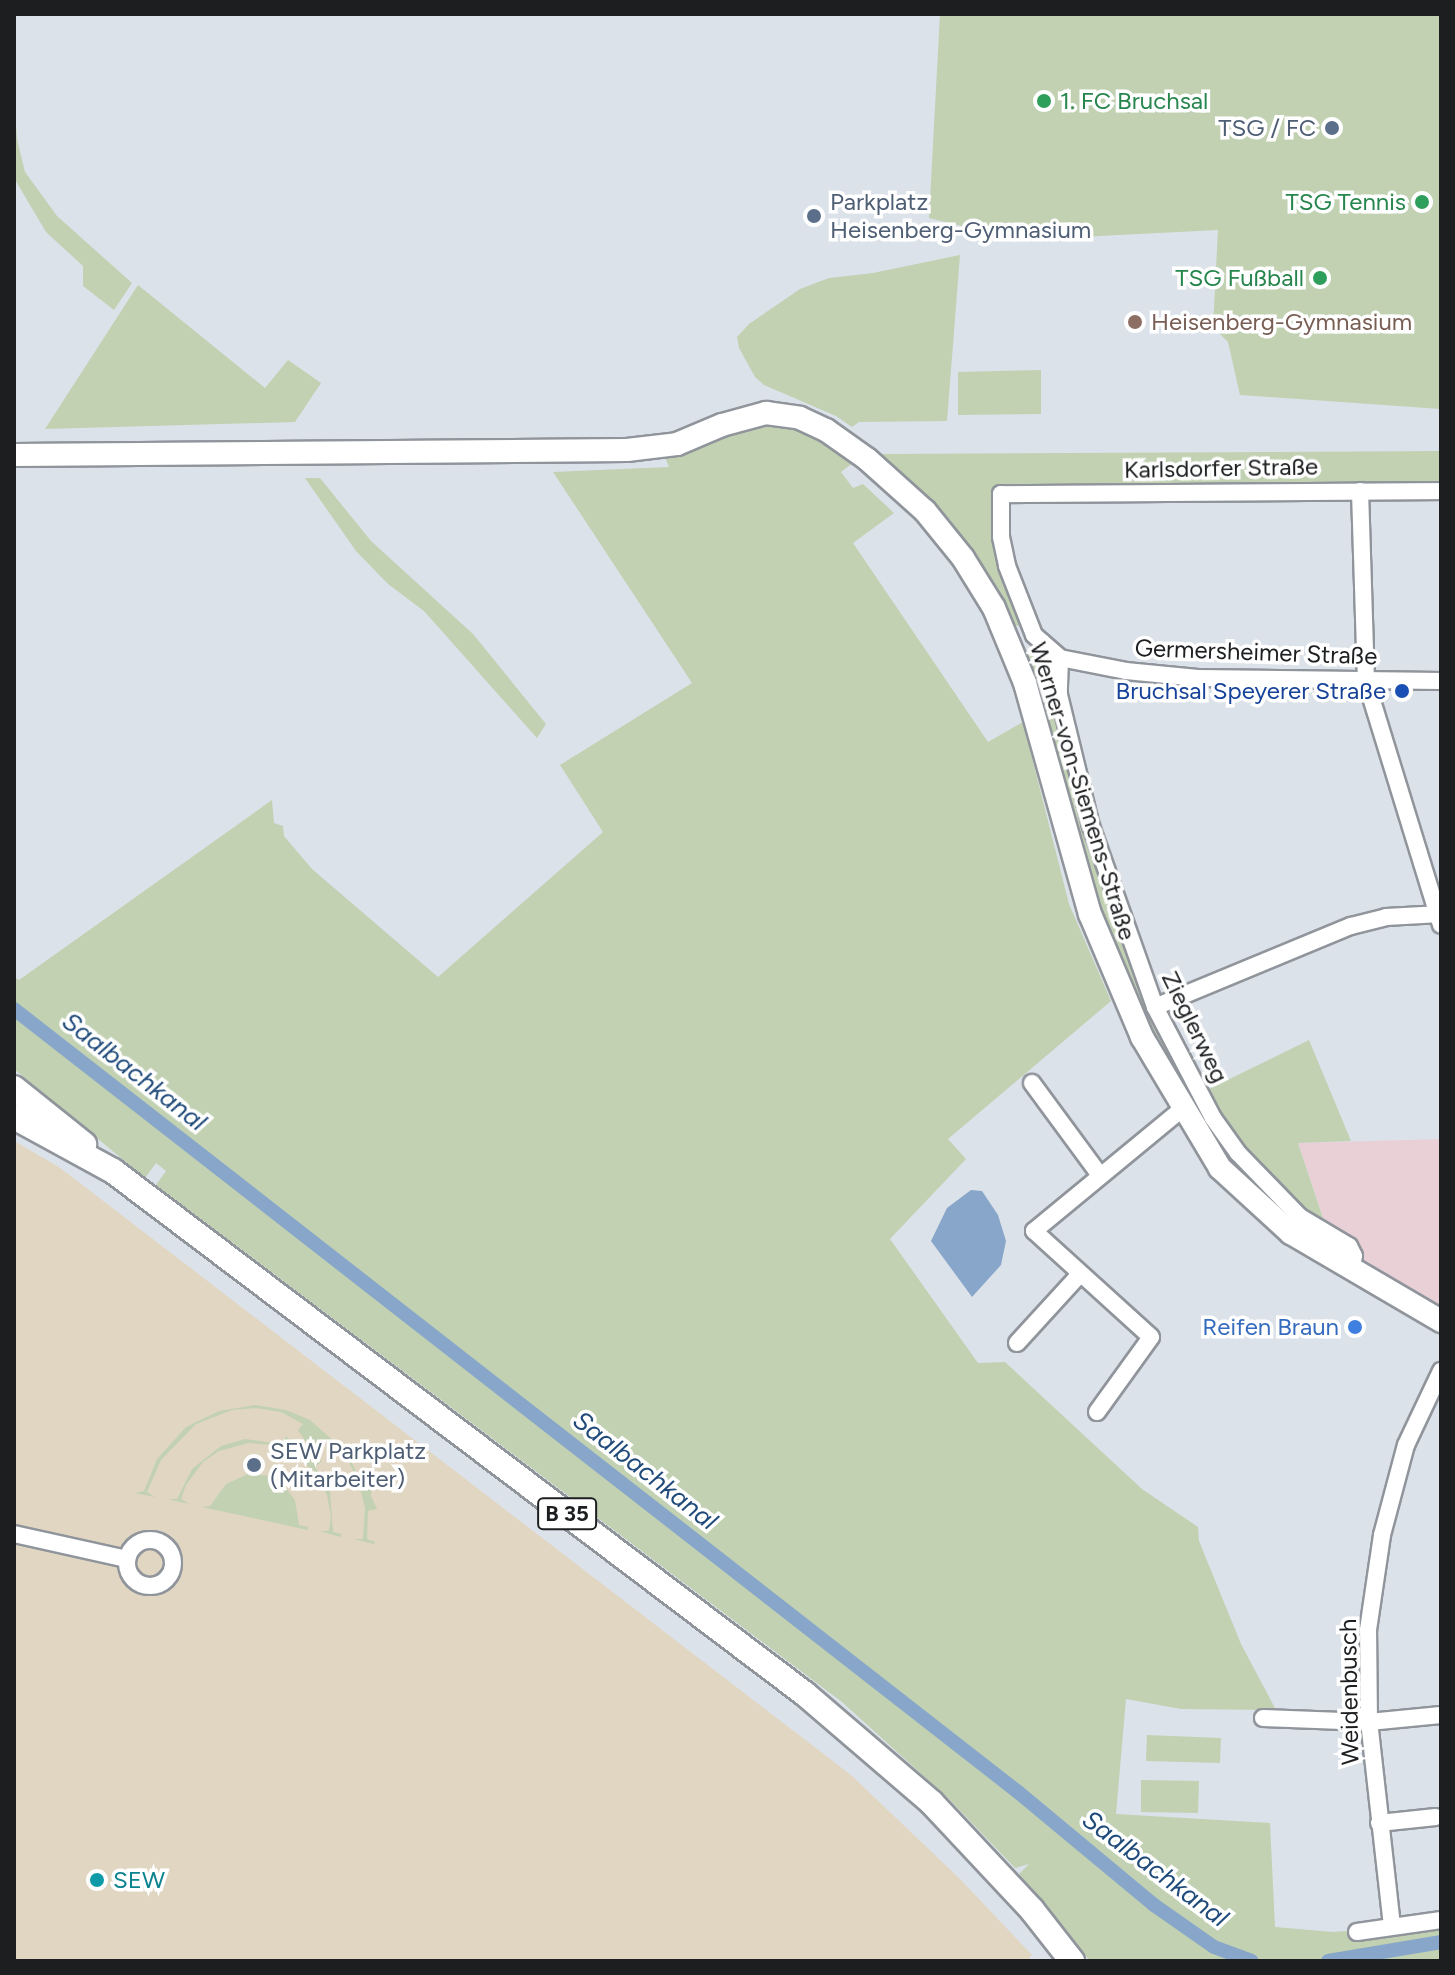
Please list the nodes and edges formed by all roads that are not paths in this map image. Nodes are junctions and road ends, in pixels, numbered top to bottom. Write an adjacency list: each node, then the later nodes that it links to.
1 (14, 455): 5 (main road, Werner-von-Siemens-Straße)
2 (1360, 491): 3 (street, Karlsdorfer Straße); 4 (street, Karlsdorfer Straße); 7 (street)
3 (1441, 491)
4 (1034, 635): 5 (street); 6 (street)
5 (1010, 644): 13 (main road, Werner-von-Siemens-Straße)
6 (1060, 658): 7 (street, Germersheimer Straße); 10 (street, Zieglerweg)
7 (1366, 681): 8 (street, Germersheimer Straße); 9 (street)
8 (1441, 681)
9 (1440, 918): 10 (street)
10 (1155, 1007): 17 (street, Zieglerweg)
11 (1032, 1083): 16 (street)
12 (14, 1088): 15 (main road, B 35)
13 (1182, 1109): 16 (street); 17 (main road, Werner-von-Siemens-Straße)
14 (14, 1117): 15 (main road, B 35)
15 (113, 1171): 33 (main road, B 35)
16 (1099, 1174): 18 (street)
17 (1351, 1269): 19 (main road, Werner-von-Siemens-Straße)
18 (1080, 1274): 20 (street); 22 (street)
19 (1441, 1321)
20 (1017, 1343)
21 (1441, 1371): 27 (street, Weidenbusch)
22 (1097, 1412)
23 (14, 1534): 24 (street)
24 (127, 1559)
25 (1441, 1715): 27 (street)
26 (1263, 1718): 27 (street)
27 (1369, 1722): 29 (street, Weidenbusch)
28 (1436, 1817): 29 (street)
29 (1379, 1823): 31 (street, Weidenbusch)
30 (1441, 1920): 31 (street)
31 (1392, 1926): 32 (street)
32 (1357, 1932)
33 (1072, 1961)

